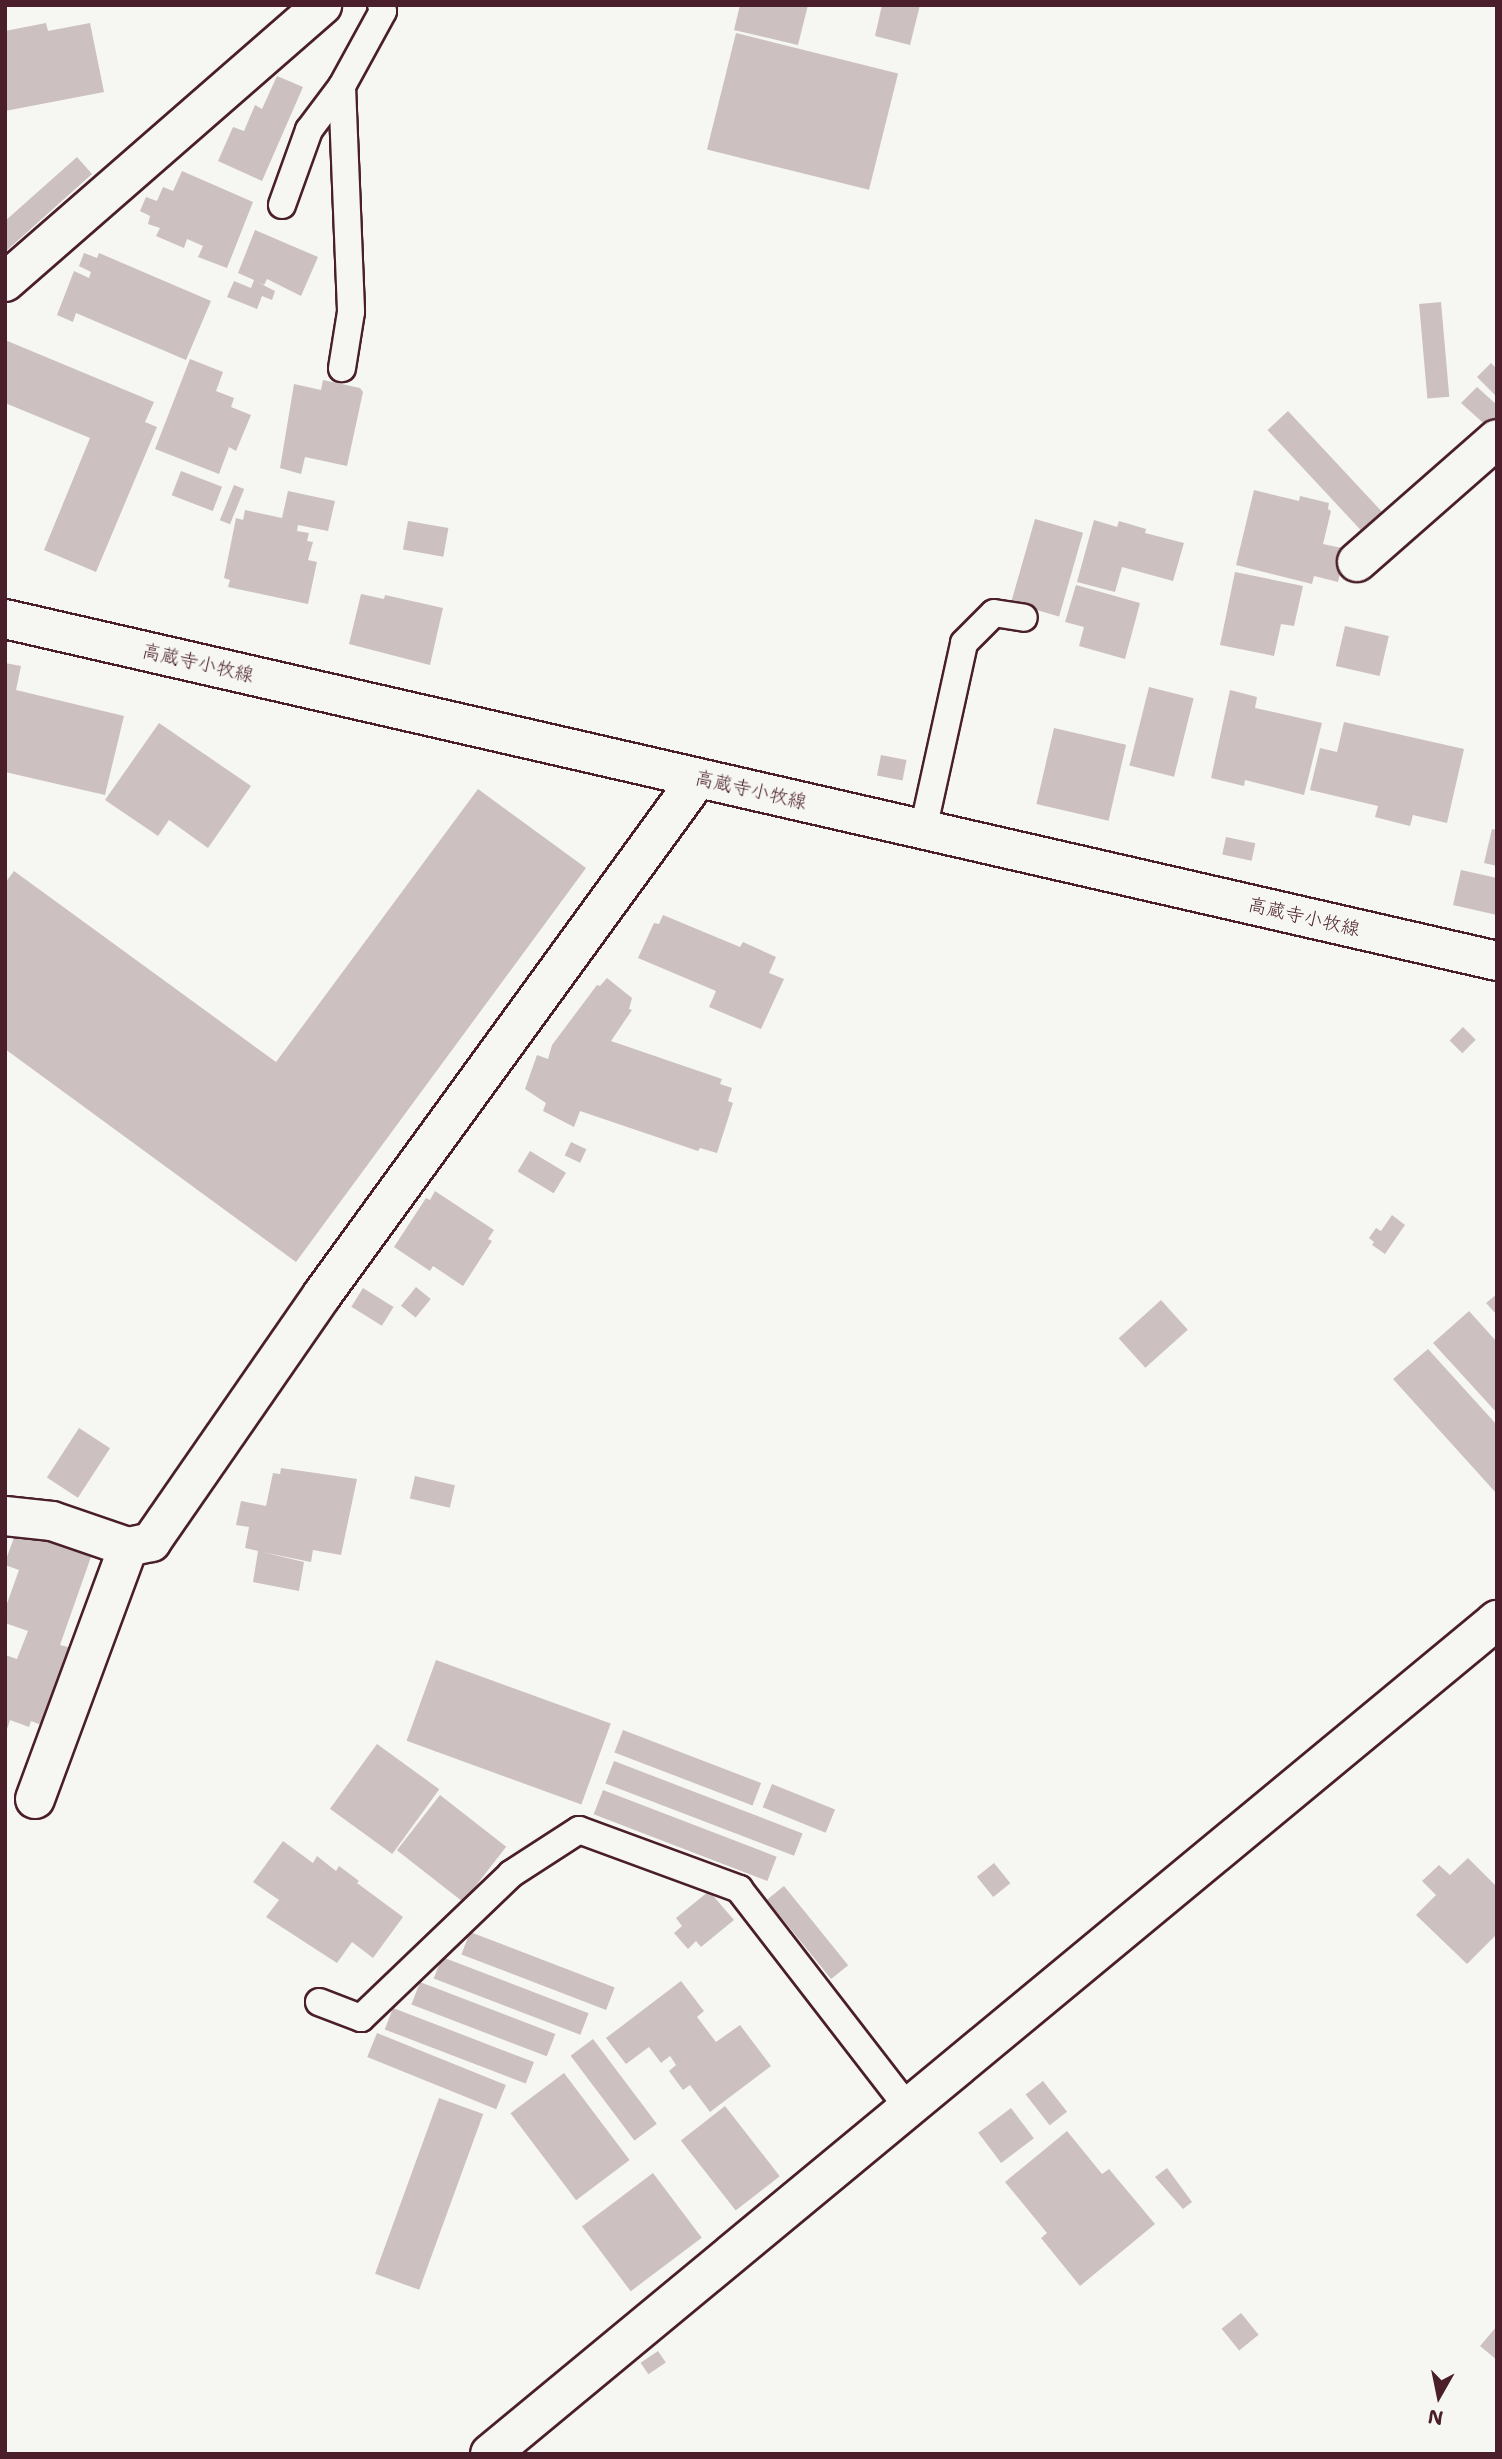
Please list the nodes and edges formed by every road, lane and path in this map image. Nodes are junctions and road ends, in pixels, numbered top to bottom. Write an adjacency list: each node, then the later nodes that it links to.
1 (322, 5): 5 (street)
2 (381, 5): 3 (lane)
3 (342, 86): 4 (lane); 6 (lane)
4 (282, 205)
5 (5, 282)
6 (342, 368)
7 (1497, 439): 8 (street)
8 (1357, 562)
9 (1024, 618): 12 (lane)
10 (5, 619): 11 (street, 高蔵寺小牧線)
11 (698, 778): 12 (street, 高蔵寺小牧線); 15 (street)
12 (923, 830): 13 (street, 高蔵寺小牧線)
13 (1497, 961)
14 (5, 1516): 15 (street)
15 (128, 1547): 17 (street)
16 (1497, 1620): 19 (street)
17 (35, 1799)
18 (319, 2002): 19 (lane)
19 (908, 2108): 20 (street)
20 (490, 2454)

